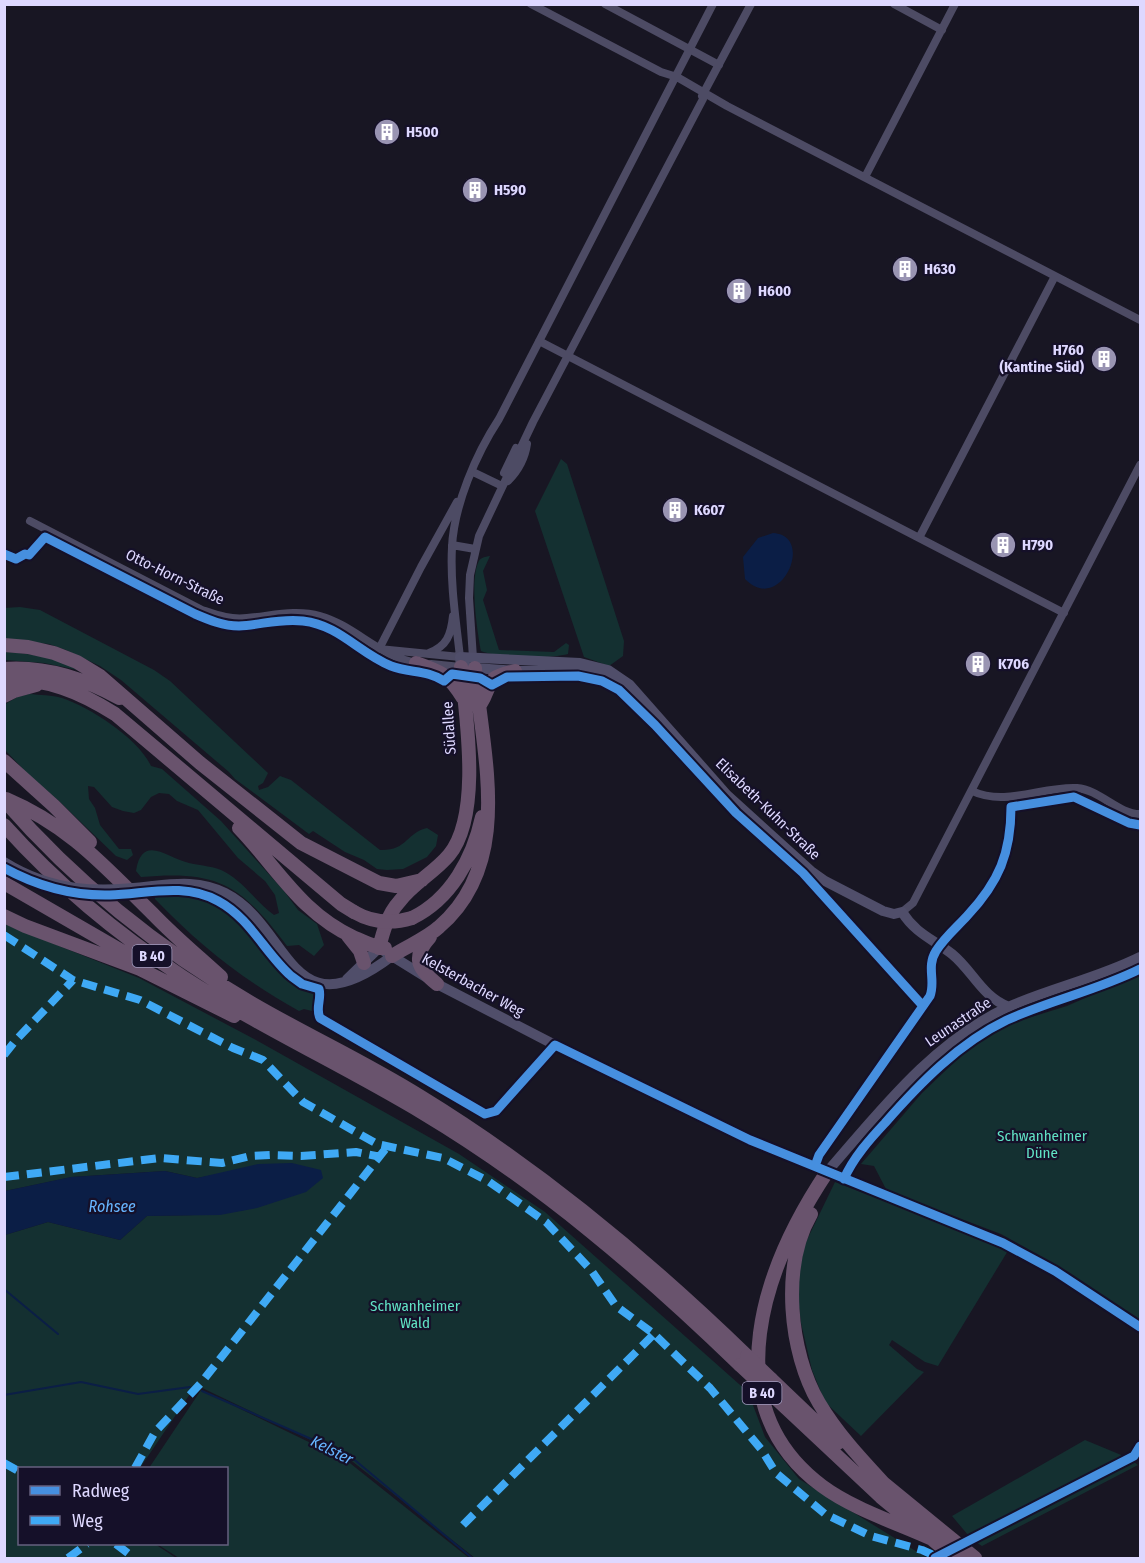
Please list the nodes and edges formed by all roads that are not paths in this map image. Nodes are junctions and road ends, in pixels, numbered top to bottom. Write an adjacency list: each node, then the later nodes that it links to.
1 (531, 4): 10 (street)
2 (605, 4): 8 (street)
3 (713, 4): 8 (street, Südallee)
4 (751, 4): 9 (street, Südallee)
5 (894, 4): 7 (street)
6 (955, 4): 7 (street)
7 (942, 30): 14 (street)
8 (691, 49): 9 (street); 11 (street, Südallee)
9 (719, 65): 13 (street, Südallee)
10 (661, 72): 11 (street); 12 (street)
11 (677, 77): 12 (street, Südallee); 13 (street)
12 (669, 90): 17 (street, Südallee)
13 (705, 92): 14 (street); 18 (street, Südallee)
14 (865, 177): 15 (street)
15 (1055, 276): 16 (street); 24 (street)
16 (1140, 320)
17 (539, 340): 18 (street); 20 (street, Südallee)
18 (568, 356): 21 (street, Südallee); 24 (street)
19 (1140, 465): 29 (street)
20 (473, 472): 21 (street); 22 (street, Südallee)
21 (502, 486): 26 (street, Südallee)
22 (466, 487): 25 (street, Südallee); 31 (street, Südallee)
23 (30, 521): 31 (street, Otto-Horn-Straße)
24 (919, 538): 29 (street)
25 (452, 545): 26 (street); 28 (street, Südallee)
26 (474, 549): 27 (street, Südallee)
27 (469, 598): 28 (street); 33 (street, Südallee)
28 (454, 600): 32 (street); 33 (street, Südallee)
29 (1064, 613): 46 (street)
30 (4, 645): 41 (highway)
31 (379, 649): 32 (street, Otto-Horn-Straße); 32 (street, Otto-Horn-Straße)
32 (421, 659): 33 (street, Otto-Horn-Straße); 33 (street, Otto-Horn-Straße); 39 (highway)
33 (467, 662): 35 (street, Elisabeth-Kuhn-Straße); 39 (highway, Südallee); 40 (highway, Südallee); 42 (street, Elisabeth-Kuhn-Straße)
34 (4, 669): 41 (highway)
35 (515, 671): 40 (highway); 42 (street, Elisabeth-Kuhn-Straße)
36 (4, 681): 37 (highway)
37 (46, 683): 38 (highway); 44 (highway)
38 (4, 696)
39 (464, 700): 52 (highway, Südallee)
40 (479, 706): 45 (highway, Südallee)
41 (137, 708): 52 (highway)
42 (659, 720): 54 (street, Elisabeth-Kuhn-Straße)
43 (4, 761): 51 (highway)
44 (199, 784): 45 (highway, bridge); 58 (highway)
45 (487, 787): 57 (highway)
46 (972, 792): 48 (street); 54 (street)
47 (4, 799): 51 (highway); 67 (highway, B 40)
48 (1140, 814)
49 (4, 825): 72 (highway, B 40)
50 (4, 862): 64 (street, bridge)
51 (106, 867): 67 (highway)
52 (422, 880): 55 (highway, Südallee)
53 (4, 883): 69 (highway, B 40)
54 (902, 912): 66 (street)
55 (392, 914): 59 (highway); 60 (highway, Südallee)
56 (4, 916): 69 (highway)
57 (440, 927): 59 (highway); 65 (highway)
58 (344, 933): 60 (highway); 63 (highway)
59 (408, 944): 60 (highway); 61 (highway)
60 (379, 948): 61 (street, Kelsterbacher Weg); 63 (street)
61 (392, 956): 64 (street); 65 (street, Kelsterbacher Weg)
62 (1140, 957): 68 (street, Leunastraße)
63 (364, 963): 64 (street)
64 (345, 981)
65 (437, 984): 71 (street, Kelsterbacher Weg)
66 (985, 993): 68 (street); 70 (street)
67 (252, 1003): 75 (highway, B 40)
68 (1009, 1007): 70 (street, Leunastraße)
69 (218, 1008): 72 (highway, B 40)
70 (986, 1018): 74 (street, Leunastraße)
71 (555, 1045): 73 (street)
72 (323, 1056): 75 (highway, B 40)
73 (534, 1069)
74 (830, 1174): 77 (highway, B 40); 78 (highway, B 40)
75 (744, 1360): 76 (highway, B 40, bridge)
76 (770, 1386): 77 (highway, B 40); 78 (highway, B 40)
77 (888, 1488): 80 (highway, B 40)
78 (932, 1539): 79 (highway, B 40)
79 (956, 1558)
80 (975, 1558)

